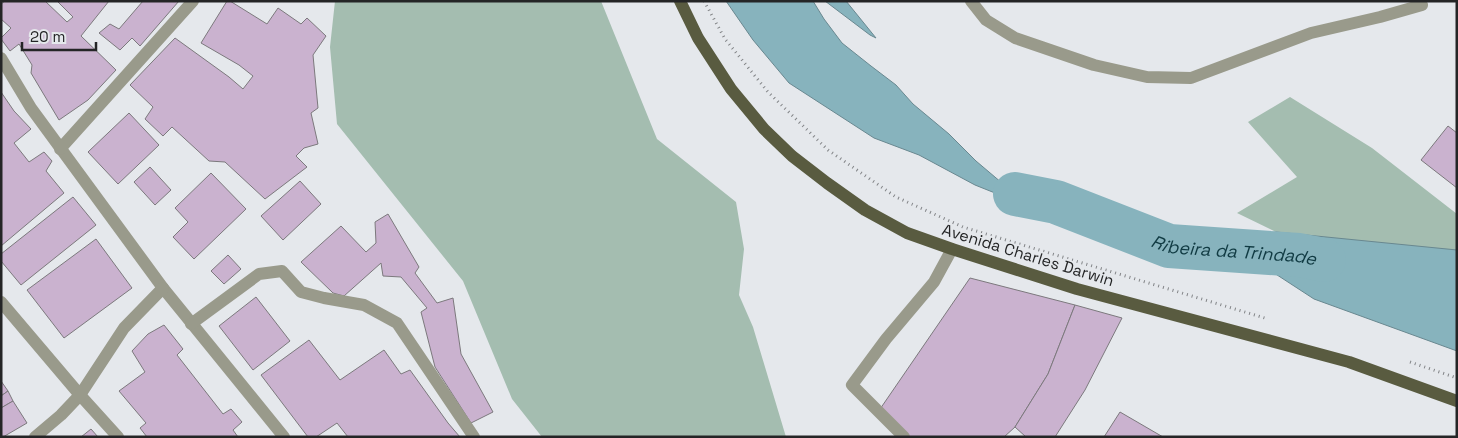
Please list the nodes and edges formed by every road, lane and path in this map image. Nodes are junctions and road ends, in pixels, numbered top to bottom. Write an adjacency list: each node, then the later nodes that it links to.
1 (192, 1): 7 (street)
2 (680, 1): 8 (main road, Avenida Charles Darwin)
3 (704, 1): 11 (path)
4 (971, 1): 5 (street)
5 (1427, 2)
6 (1, 58): 7 (street)
7 (60, 148): 9 (street)
8 (952, 249): 16 (main road, Avenida Charles Darwin); 21 (street)
9 (163, 288): 12 (street); 15 (street)
10 (1, 302): 15 (street)
11 (1269, 319)
12 (191, 324): 19 (street); 20 (street)
13 (1402, 360): 14 (path)
14 (1457, 378)
15 (80, 396): 17 (street); 18 (street)
16 (1457, 400)
17 (34, 437)
18 (118, 437)
19 (284, 437)
20 (474, 437)
21 (904, 437)

